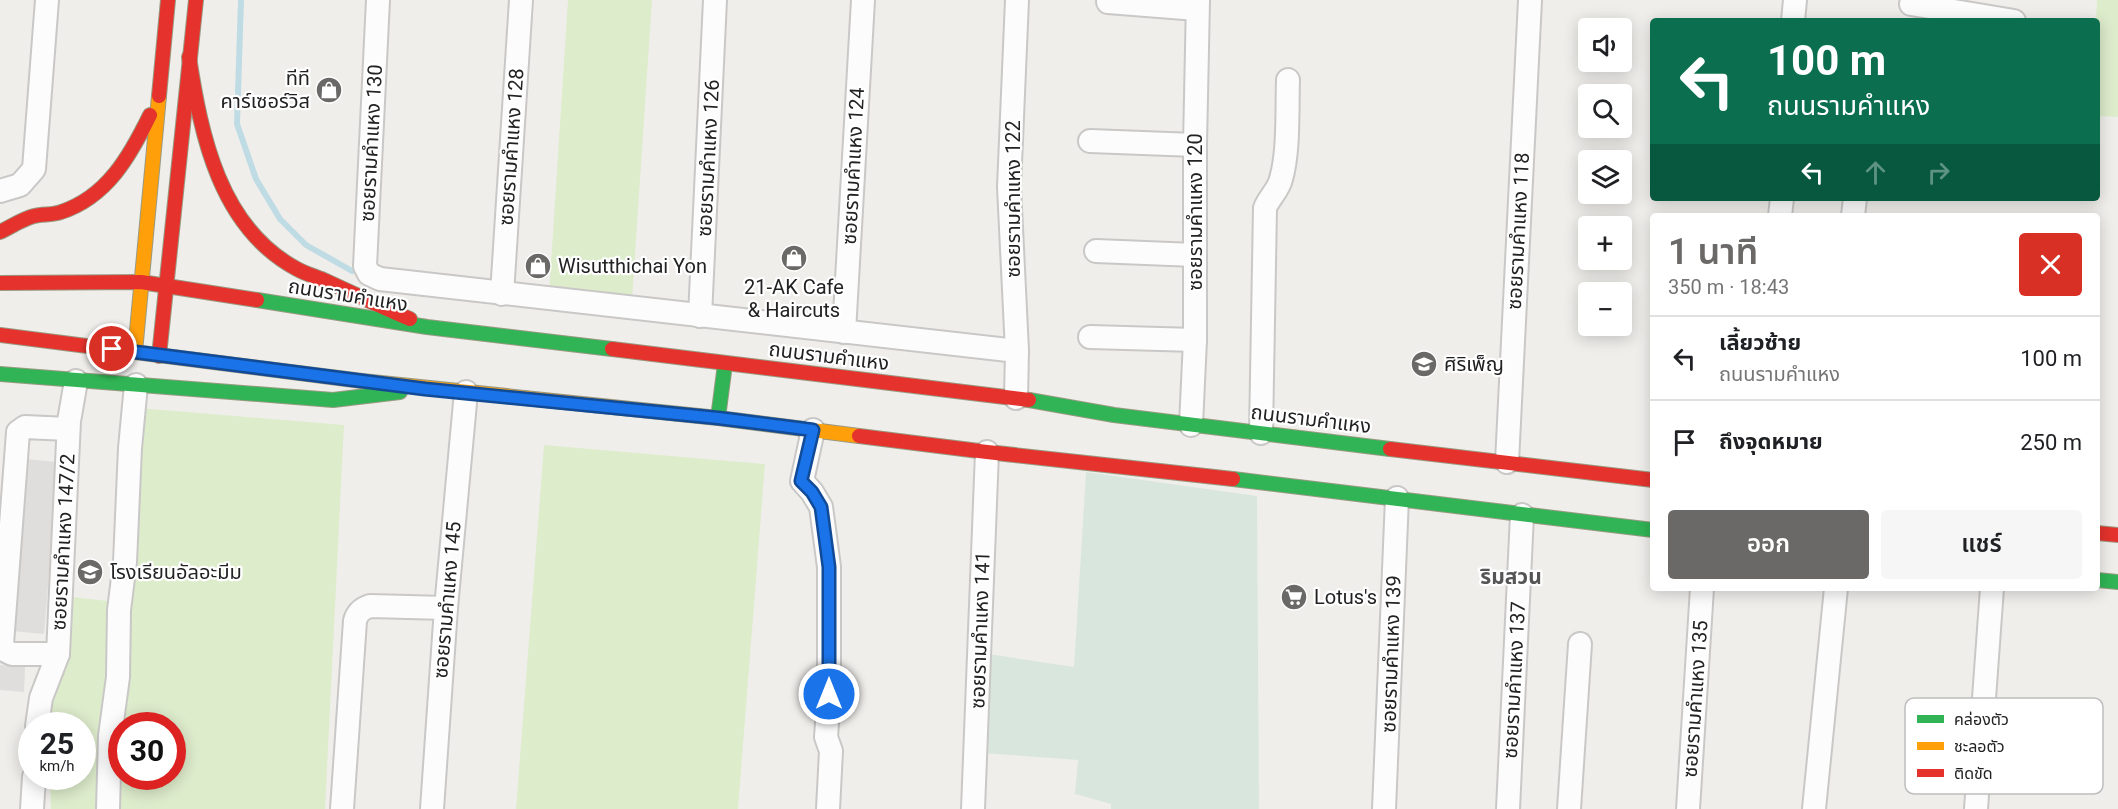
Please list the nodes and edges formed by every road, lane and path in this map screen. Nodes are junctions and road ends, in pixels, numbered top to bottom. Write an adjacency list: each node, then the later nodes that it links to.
1 (47, 0): 21 (street)
2 (168, 0): 18 (main road)
3 (196, 0): 16 (main road)
4 (378, 0): 28 (street, ซอยรามคำแหง 130)
5 (521, 0): 28 (street, ซอยรามคำแหง 128)
6 (715, 0): 29 (street, ซอยรามคำแหง 126)
7 (863, 0): 31 (street, ซอยรามคำแหง 124)
8 (1017, 0): 35 (street, ซอยรามคำแหง 122)
9 (1530, 0): 51 (street, ซอยรามคำแหง 118)
10 (1795, 0): 14 (street)
11 (1108, 2): 12 (street)
12 (1198, 4): 20 (street, ซอยรามคำแหง 120)
13 (1909, 8): 15 (street)
14 (1793, 18)
15 (1990, 18)
16 (189, 57): 27 (main road); 30 (main road)
17 (1288, 80): 49 (street)
18 (158, 97): 22 (main road); 25 (main road)
19 (1090, 141): 20 (street)
20 (1195, 145): 24 (street, ซอยรามคำแหง 120)
21 (0, 191)
22 (0, 232)
23 (1096, 250): 24 (street)
24 (1195, 255): 34 (street, ซอยรามคำแหง 120)
25 (141, 282): 26 (main road, ถนนรามคำแหง); 27 (main road, ถนนรามคำแหง); 36 (main road)
26 (0, 283)
27 (167, 285): 30 (main road, ถนนรามคำแหง); 37 (main road)
28 (502, 294): 29 (street)
29 (700, 316): 31 (street)
30 (428, 327): 38 (main road, ถนนรามคำแหง)
31 (844, 332): 35 (street)
32 (0, 335): 36 (main road)
33 (1090, 337): 34 (street)
34 (1195, 340): 46 (street, ซอยรามคำแหง 120)
35 (1017, 351): 44 (street, ซอยรามคำแหง 122)
36 (135, 352): 37 (main road)
37 (159, 356): 42 (main road)
38 (725, 363): 44 (main road, ถนนรามคำแหง); 45 (main road)
39 (0, 374): 40 (main road)
40 (76, 381): 41 (main road); 47 (street, ซอยรามคำแหง 147/2)
41 (136, 385): 42 (main road); 72 (street)
42 (425, 389): 43 (main road)
43 (466, 392): 45 (main road); 63 (street, ซอยรามคำแหง 145)
44 (1016, 398): 46 (main road, ถนนรามคำแหง)
45 (718, 418): 48 (main road)
46 (1191, 425): 49 (main road, ถนนรามคำแหง)
47 (68, 429): 65 (street, ซอยรามคำแหง 147/2); 65 (street, ซอยรามคำแหง 147/2)
48 (813, 430): 50 (main road); 75 (street)
49 (1261, 433): 51 (main road, ถนนรามคำแหง)
50 (987, 452): 53 (main road); 76 (street, ซอยรามคำแหง 141)
51 (1507, 462): 52 (main road, ถนนรามคำแหง)
52 (1650, 480)
53 (1397, 498): 54 (main road); 77 (street, ซอยรามคำแหง 139)
54 (1516, 514): 55 (main road); 67 (street); 78 (street, ซอยรามคำแหง 137)
55 (1650, 530)
56 (2100, 533): 57 (main road)
57 (2118, 535)
58 (2100, 580): 59 (main road)
59 (2118, 582)
60 (1702, 591): 80 (street, ซอยรามคำแหง 135)
61 (1836, 591): 81 (street)
62 (1992, 591): 66 (street)
63 (446, 608): 73 (street); 74 (street, ซอยรามคำแหง 145)
64 (1580, 644): 79 (street)
65 (58, 654): 68 (street, ซอยรามคำแหง 147/2)
66 (1985, 698)
67 (1501, 711)
68 (39, 712)
69 (33, 790): 71 (street)
70 (1978, 794): 82 (street)
71 (32, 809)
72 (108, 809)
73 (342, 809)
74 (432, 809)
75 (828, 809)
76 (974, 809)
77 (1384, 809)
78 (1508, 809)
79 (1569, 809)
80 (1688, 809)
81 (1814, 809)
82 (1977, 809)

